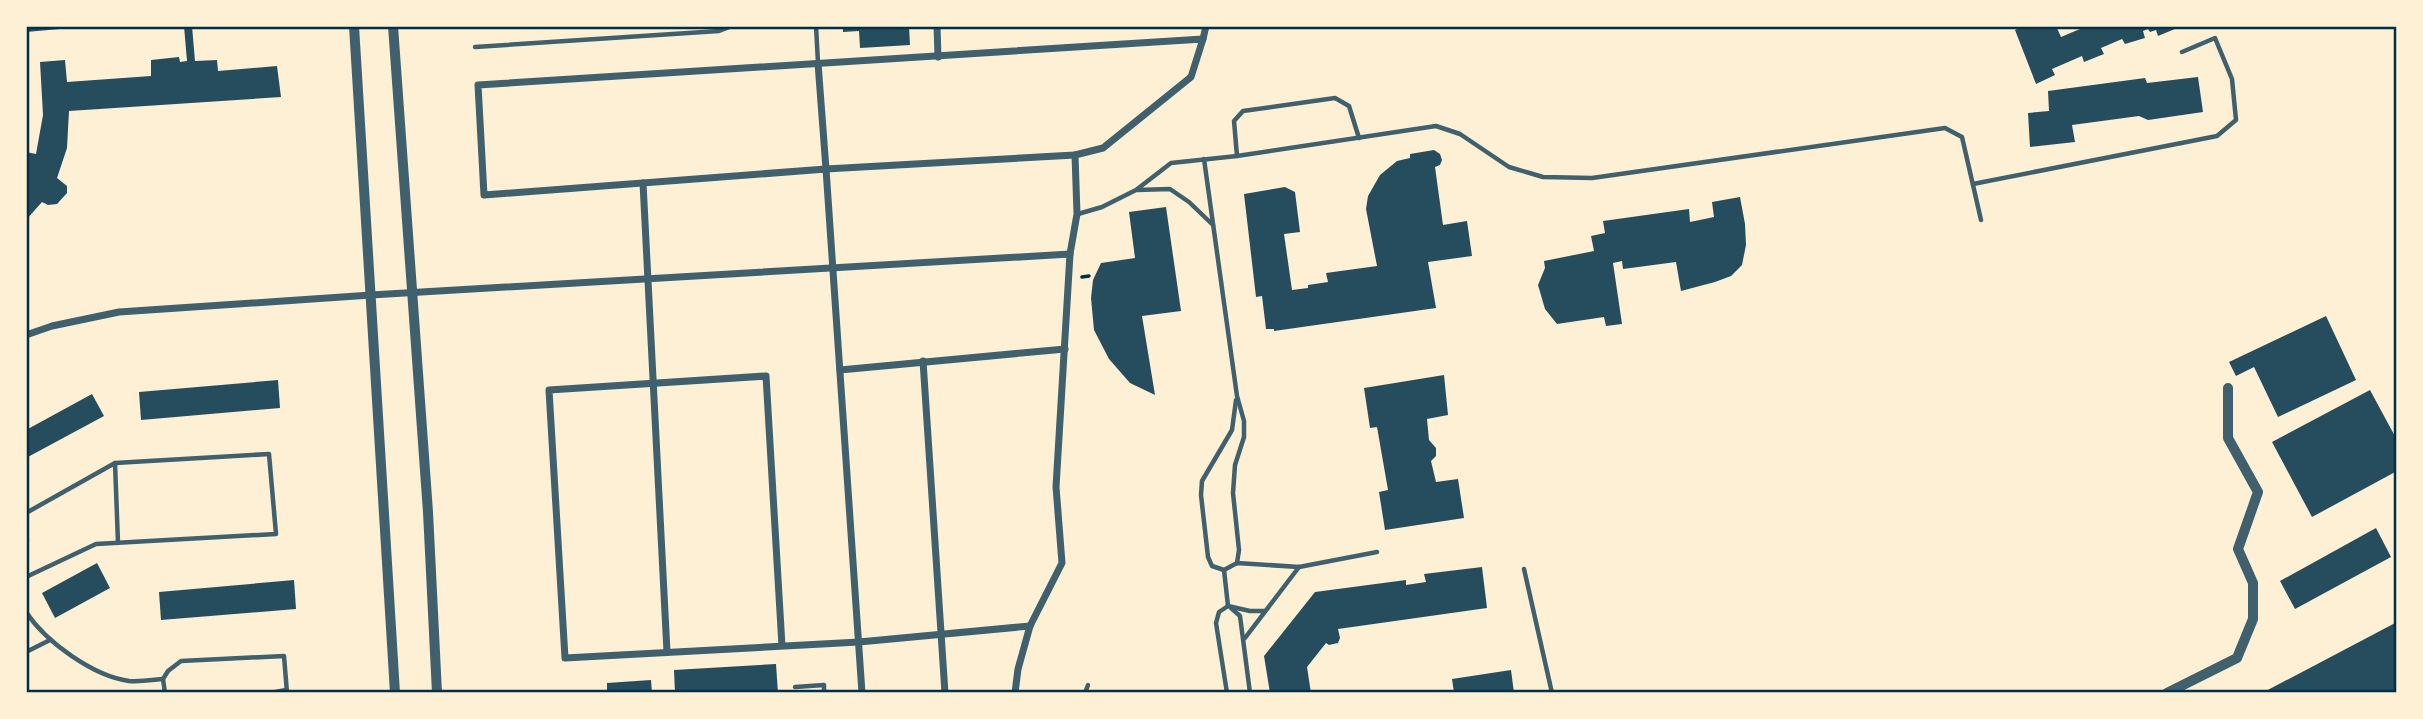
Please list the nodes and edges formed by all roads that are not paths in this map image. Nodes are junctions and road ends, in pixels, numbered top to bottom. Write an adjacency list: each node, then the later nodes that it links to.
1 (354, 26): 27 (street)
2 (393, 26): 26 (street)
3 (732, 26): 8 (lane)
4 (816, 26): 11 (lane)
5 (937, 26): 10 (street)
6 (1206, 26): 7 (street)
7 (1203, 39): 10 (street); 13 (street)
8 (475, 47)
9 (2182, 52): 18 (lane)
10 (939, 57): 11 (street)
11 (818, 63): 16 (street); 17 (street)
12 (1359, 138): 14 (lane); 14 (lane); 18 (lane)
13 (1075, 155): 16 (street); 20 (street)
14 (1237, 156): 15 (lane)
15 (1204, 159): 19 (lane); 22 (lane)
16 (826, 169): 17 (street); 24 (street)
17 (643, 183): 25 (street)
18 (1973, 184): 21 (lane)
19 (1136, 190): 20 (lane); 22 (lane)
20 (1077, 214): 23 (street)
21 (1981, 220)
22 (1213, 226): 34 (lane)
23 (1070, 254): 24 (street); 29 (street)
24 (833, 268): 25 (street); 31 (street)
25 (648, 278): 26 (street); 32 (street)
26 (413, 292): 27 (street); 62 (street)
27 (371, 295): 28 (street); 61 (street)
28 (26, 335)
29 (1066, 349): 30 (street); 47 (street)
30 (923, 361): 31 (street); 48 (street)
31 (840, 370): 51 (street)
32 (654, 383): 52 (street); 54 (street); 54 (street)
33 (2228, 388): 71 (street)
34 (1237, 396): 39 (lane); 42 (lane)
35 (115, 463): 36 (lane); 37 (lane); 37 (lane)
36 (26, 513)
37 (118, 543): 43 (lane)
38 (1377, 552): 40 (lane)
39 (1237, 563): 40 (lane); 42 (lane)
40 (1299, 567): 46 (lane)
41 (1524, 569): 70 (lane)
42 (1224, 570): 44 (lane)
43 (27, 575)
44 (1228, 606): 46 (lane); 49 (lane); 68 (lane)
45 (26, 611): 50 (lane)
46 (1265, 611): 49 (lane)
47 (1030, 626): 48 (street); 66 (street)
48 (940, 635): 51 (street); 65 (street)
49 (1244, 639): 69 (lane)
50 (50, 640): 53 (lane); 55 (lane)
51 (859, 642): 52 (street); 64 (street)
52 (782, 646): 54 (street)
53 (26, 652)
54 (667, 652)
55 (163, 680): 58 (lane); 59 (lane)
56 (1088, 685): 67 (lane)
57 (795, 687): 63 (lane)
58 (287, 691): 60 (lane)
59 (165, 693)
60 (270, 693)
61 (395, 693)
62 (438, 693)
63 (824, 693)
64 (862, 693)
65 (944, 693)
66 (1015, 693)
67 (1085, 693)
68 (1227, 693)
69 (1250, 693)
70 (1552, 693)
71 (2167, 693)

